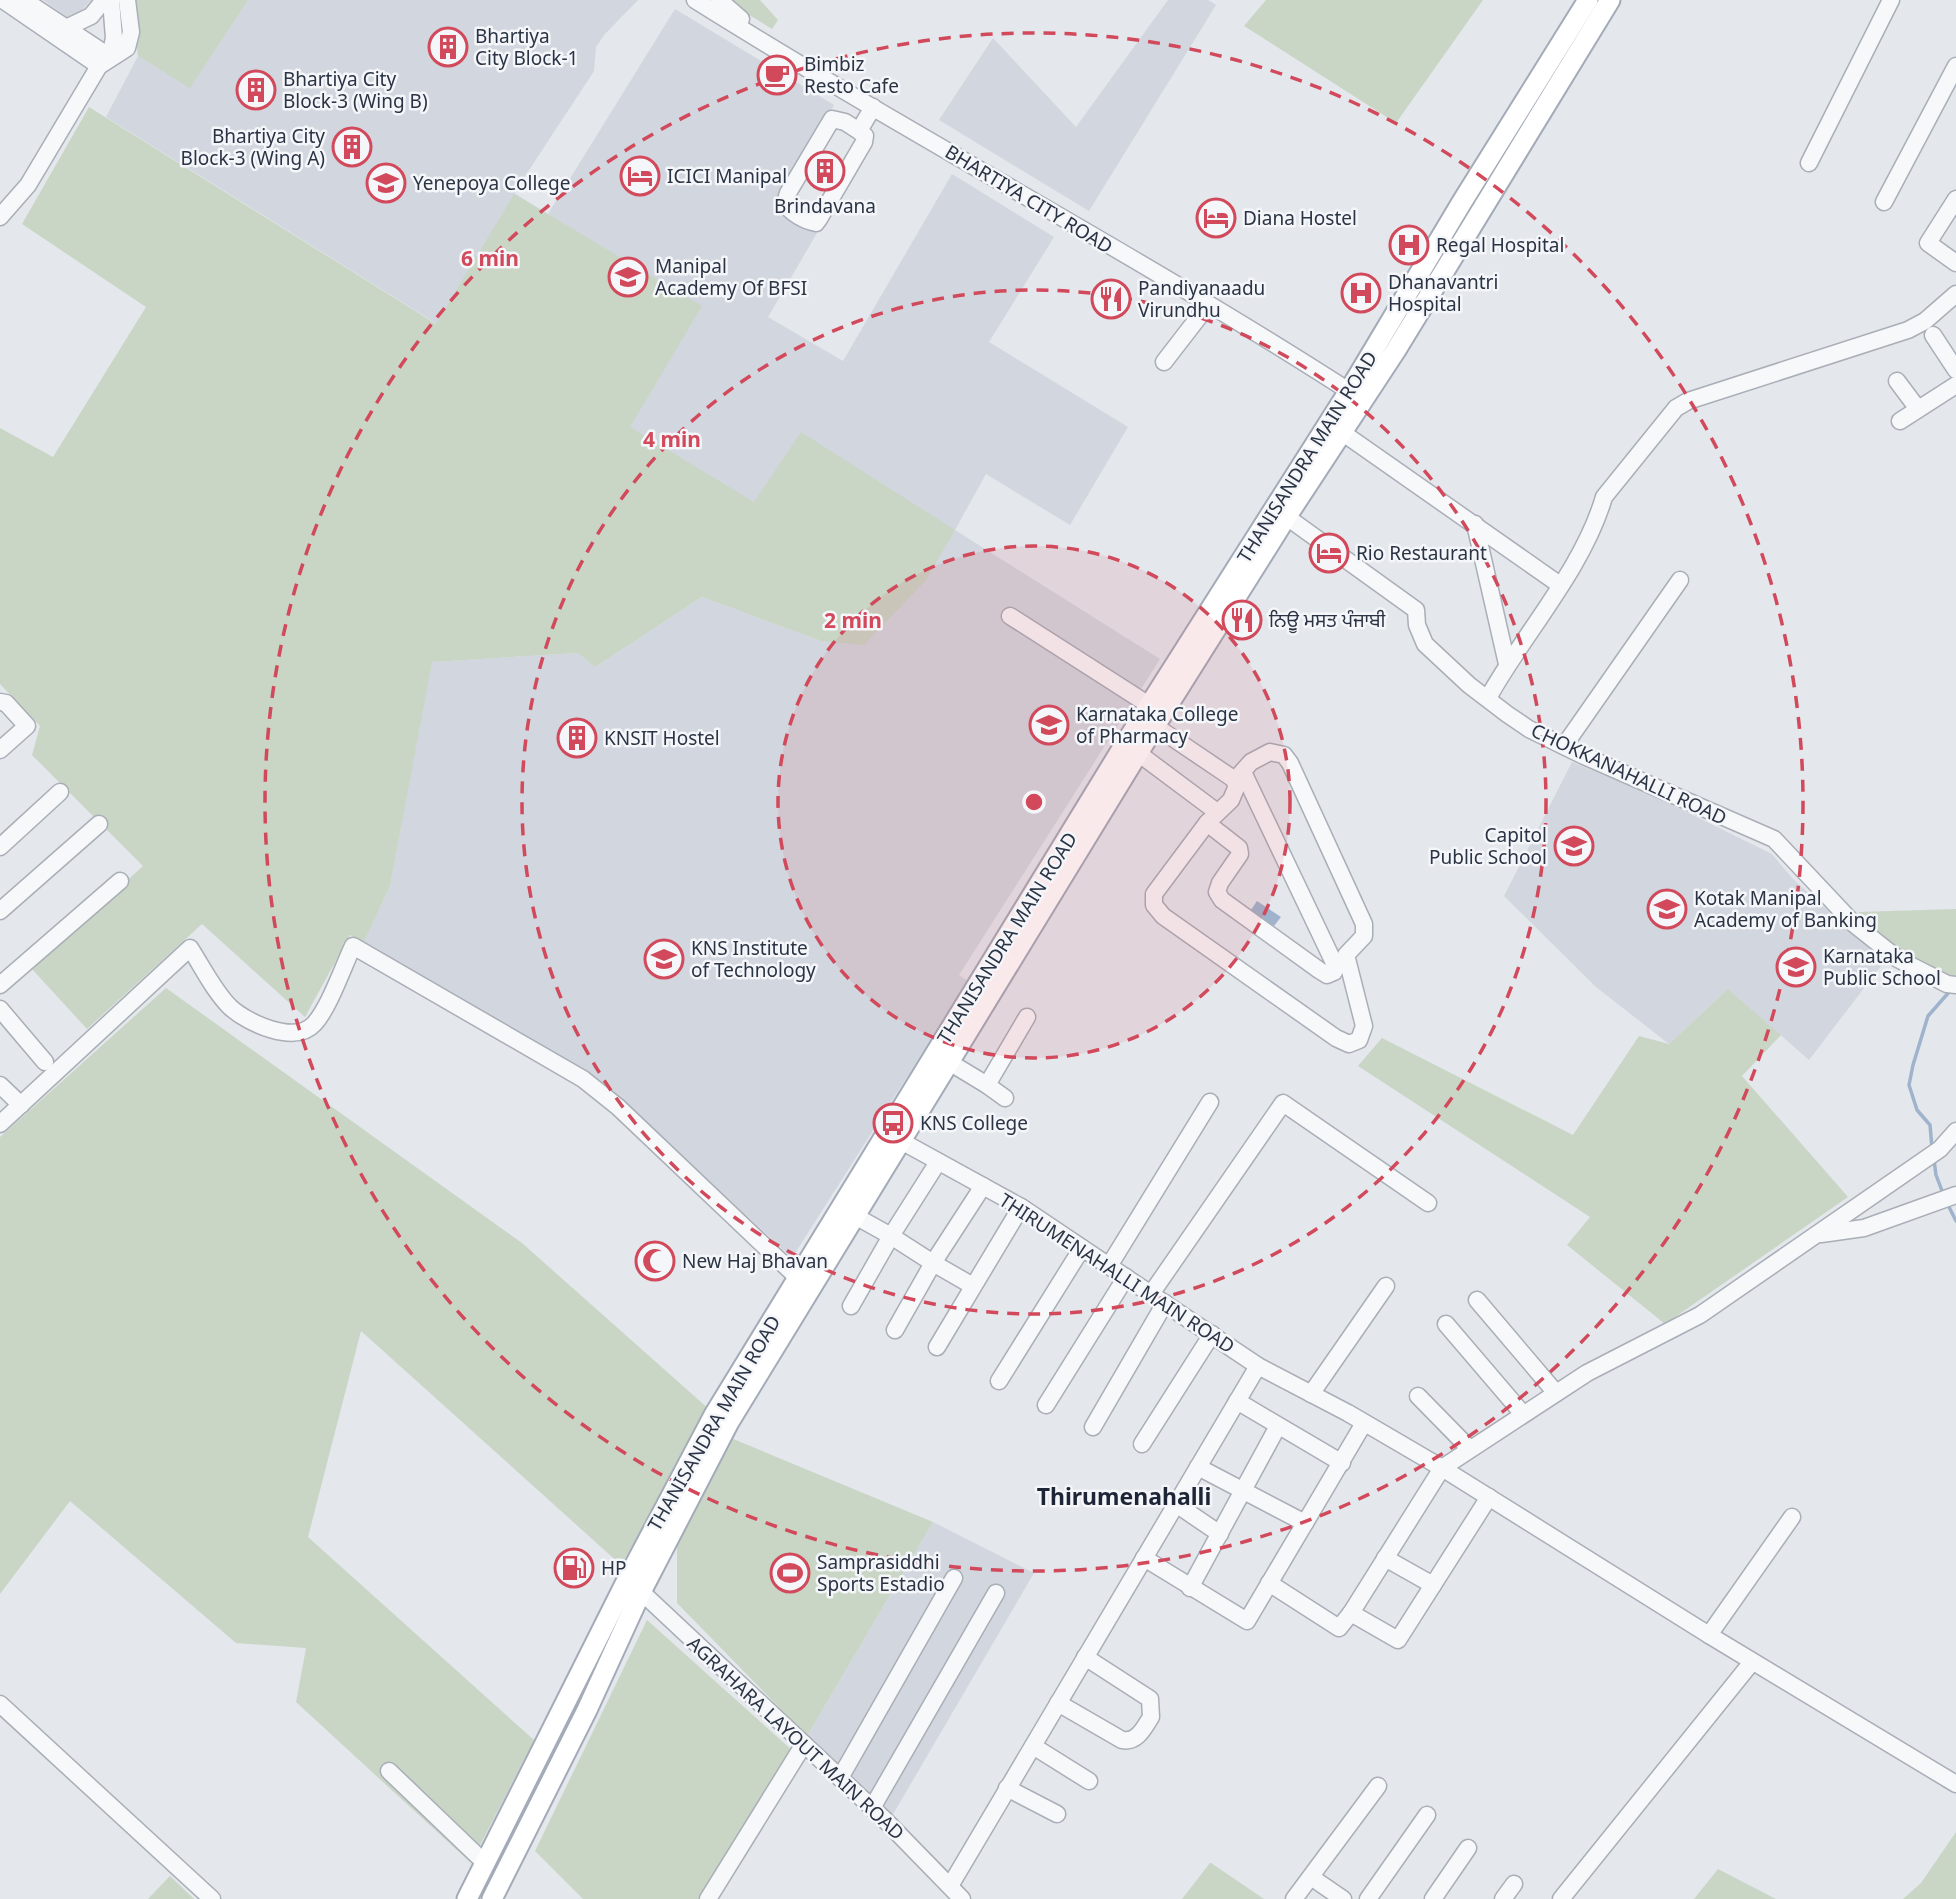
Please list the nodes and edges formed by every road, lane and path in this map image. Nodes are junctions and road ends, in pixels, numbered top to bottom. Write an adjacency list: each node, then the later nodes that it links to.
1 (4, 0): 12 (street)
2 (24, 0): 11 (street)
3 (104, 0): 11 (street)
4 (111, 0): 12 (street)
5 (127, 0): 12 (street)
6 (695, 0): 14 (street, BHARTIYA CITY ROAD)
7 (719, 0): 19 (street, BHARTIYA CITY ROAD)
8 (1588, 0): 30 (main road, THANISANDRA MAIN ROAD)
9 (1610, 0): 30 (main road, THANISANDRA MAIN ROAD)
10 (1891, 0): 16 (street)
11 (66, 28): 12 (street)
12 (104, 61): 20 (street)
13 (1956, 66): 18 (street)
14 (873, 107): 15 (street); 19 (street, BHARTIYA CITY ROAD)
15 (859, 131): 15 (street)
16 (1810, 163)
17 (1956, 199): 21 (street)
18 (1884, 202)
19 (1055, 209): 22 (street, BHARTIYA CITY ROAD)
20 (0, 217)
21 (1956, 263)
22 (1160, 274): 24 (street, BHARTIYA CITY ROAD); 30 (street, BHARTIYA CITY ROAD)
23 (1956, 294): 37 (street)
24 (1208, 305): 26 (street); 30 (street, BHARTIYA CITY ROAD)
25 (1933, 335): 27 (street)
26 (1164, 362)
27 (1956, 370)
28 (1897, 381): 31 (street)
29 (1956, 385): 31 (street)
30 (1358, 393): 33 (main road, THANISANDRA MAIN ROAD); 34 (main road, THANISANDRA MAIN ROAD)
31 (1918, 410): 32 (street)
32 (1900, 421)
33 (1343, 433): 34 (main road, THANISANDRA MAIN ROAD); 35 (street)
34 (1281, 512): 40 (street, CHOKKANAHALLI ROAD); 42 (main road, THANISANDRA MAIN ROAD); 43 (main road, THANISANDRA MAIN ROAD)
35 (1475, 524): 37 (street); 39 (street)
36 (1680, 580): 44 (street)
37 (1560, 584): 39 (street)
38 (1010, 616): 42 (street)
39 (1507, 664): 40 (street)
40 (1488, 698): 44 (street, CHOKKANAHALLI ROAD)
41 (0, 702): 45 (street)
42 (1149, 705): 67 (main road, THANISANDRA MAIN ROAD)
43 (1155, 726): 46 (main road, THANISANDRA MAIN ROAD); 47 (street)
44 (1564, 746): 55 (street, CHOKKANAHALLI ROAD)
45 (0, 750)
46 (1138, 753): 49 (street); 59 (main road, THANISANDRA MAIN ROAD)
47 (1239, 776): 49 (street); 49 (street); 49 (street)
48 (60, 792): 51 (street)
49 (1212, 818)
50 (99, 824): 53 (street)
51 (0, 847)
52 (120, 881): 54 (street)
53 (0, 911)
54 (0, 985)
55 (1952, 985)
56 (0, 1009): 58 (street)
57 (1027, 1017): 61 (street)
58 (46, 1062)
59 (949, 1062): 61 (street); 67 (main road, THANISANDRA MAIN ROAD)
60 (0, 1085): 64 (street)
61 (987, 1085): 62 (street)
62 (1005, 1098)
63 (1210, 1102): 78 (street)
64 (21, 1105): 65 (street); 80 (street)
65 (0, 1124)
66 (1956, 1131): 75 (street)
67 (893, 1138): 68 (street, THIRUMENAHALLI MAIN ROAD); 73 (main road, THANISANDRA MAIN ROAD); 80 (main road, THANISANDRA MAIN ROAD)
68 (938, 1162): 69 (street, THIRUMENAHALLI MAIN ROAD); 74 (street)
69 (983, 1186): 72 (street, THIRUMENAHALLI MAIN ROAD); 77 (street)
70 (1949, 1198): 75 (street)
71 (1428, 1203): 83 (street)
72 (1021, 1207): 76 (street, THIRUMENAHALLI MAIN ROAD); 81 (street)
73 (855, 1216): 74 (street); 116 (main road, THANISANDRA MAIN ROAD)
74 (891, 1236): 77 (street); 85 (street)
75 (1815, 1236): 92 (street)
76 (1082, 1248): 78 (street, THIRUMENAHALLI MAIN ROAD); 91 (street)
77 (933, 1263): 81 (street); 87 (street)
78 (1109, 1266): 79 (street, THIRUMENAHALLI MAIN ROAD)
79 (1126, 1277): 83 (street, THIRUMENAHALLI MAIN ROAD); 96 (street)
80 (798, 1278): 116 (main road, THANISANDRA MAIN ROAD)
81 (973, 1286): 89 (street)
82 (1386, 1286): 93 (street)
83 (1158, 1299): 88 (street, THIRUMENAHALLI MAIN ROAD); 100 (street)
84 (1477, 1300): 92 (street)
85 (851, 1306)
86 (1446, 1324): 97 (street)
87 (895, 1330)
88 (1212, 1334): 90 (street, THIRUMENAHALLI MAIN ROAD); 101 (street)
89 (937, 1347)
90 (1258, 1366): 93 (street, THIRUMENAHALLI MAIN ROAD); 95 (street)
91 (999, 1381)
92 (1556, 1393): 97 (street)
93 (1311, 1394): 98 (street, THIRUMENAHALLI MAIN ROAD)
94 (1418, 1396): 102 (street)
95 (1237, 1401): 99 (street); 104 (street)
96 (1046, 1405)
97 (1523, 1414): 102 (street)
98 (1364, 1423): 103 (street); 105 (street, THIRUMENAHALLI MAIN ROAD)
99 (1278, 1426): 103 (street); 106 (street)
100 (1093, 1427)
101 (1142, 1444)
102 (1470, 1449): 105 (street)
103 (1342, 1463): 110 (street)
104 (1198, 1467): 106 (street); 108 (street)
105 (1442, 1468): 107 (street, THIRUMENAHALLI MAIN ROAD); 113 (street)
106 (1243, 1490): 110 (street); 111 (street)
107 (1489, 1497): 117 (street); 121 (street, THIRUMENAHALLI MAIN ROAD)
108 (1176, 1504): 111 (street); 112 (street)
109 (1792, 1517): 121 (street)
110 (1305, 1523): 115 (street)
111 (1220, 1534): 118 (street)
112 (1144, 1558): 118 (street); 122 (street)
113 (1385, 1558): 117 (street); 120 (street)
114 (954, 1578): 129 (street)
115 (1269, 1583): 118 (street); 120 (street)
116 (635, 1585): 126 (street, AGRAHARA LAYOUT MAIN ROAD); 138 (main road, THANISANDRA MAIN ROAD); 144 (main road, THANISANDRA MAIN ROAD)
117 (1433, 1585): 120 (street)
118 (1190, 1588)
119 (996, 1593): 134 (street)
120 (1351, 1613)
121 (1709, 1634): 123 (street, THIRUMENAHALLI MAIN ROAD)
122 (1086, 1657): 124 (street); 124 (street)
123 (1752, 1662): 131 (street, THIRUMENAHALLI MAIN ROAD); 152 (street)
124 (1058, 1703): 127 (street)
125 (0, 1704): 142 (street)
126 (804, 1744): 129 (street, AGRAHARA LAYOUT MAIN ROAD); 145 (street)
127 (1033, 1746): 130 (street); 133 (street)
128 (389, 1771): 138 (street)
129 (839, 1777): 134 (street, AGRAHARA LAYOUT MAIN ROAD)
130 (1089, 1781)
131 (1956, 1784)
132 (1378, 1786): 139 (street)
133 (1007, 1788): 135 (street); 141 (street)
134 (872, 1808): 141 (street, AGRAHARA LAYOUT MAIN ROAD)
135 (1057, 1814)
136 (1427, 1815): 149 (street)
137 (1468, 1848): 150 (street)
138 (485, 1863): 143 (main road, THANISANDRA MAIN ROAD)
139 (1311, 1877): 147 (street); 148 (street)
140 (1514, 1884): 151 (street)
141 (950, 1885): 146 (street, AGRAHARA LAYOUT MAIN ROAD)
142 (212, 1899)
143 (467, 1899)
144 (492, 1899)
145 (708, 1899)
146 (962, 1899)
147 (1294, 1899)
148 (1343, 1899)
149 (1367, 1899)
150 (1433, 1899)
151 (1503, 1899)
152 (1561, 1899)

